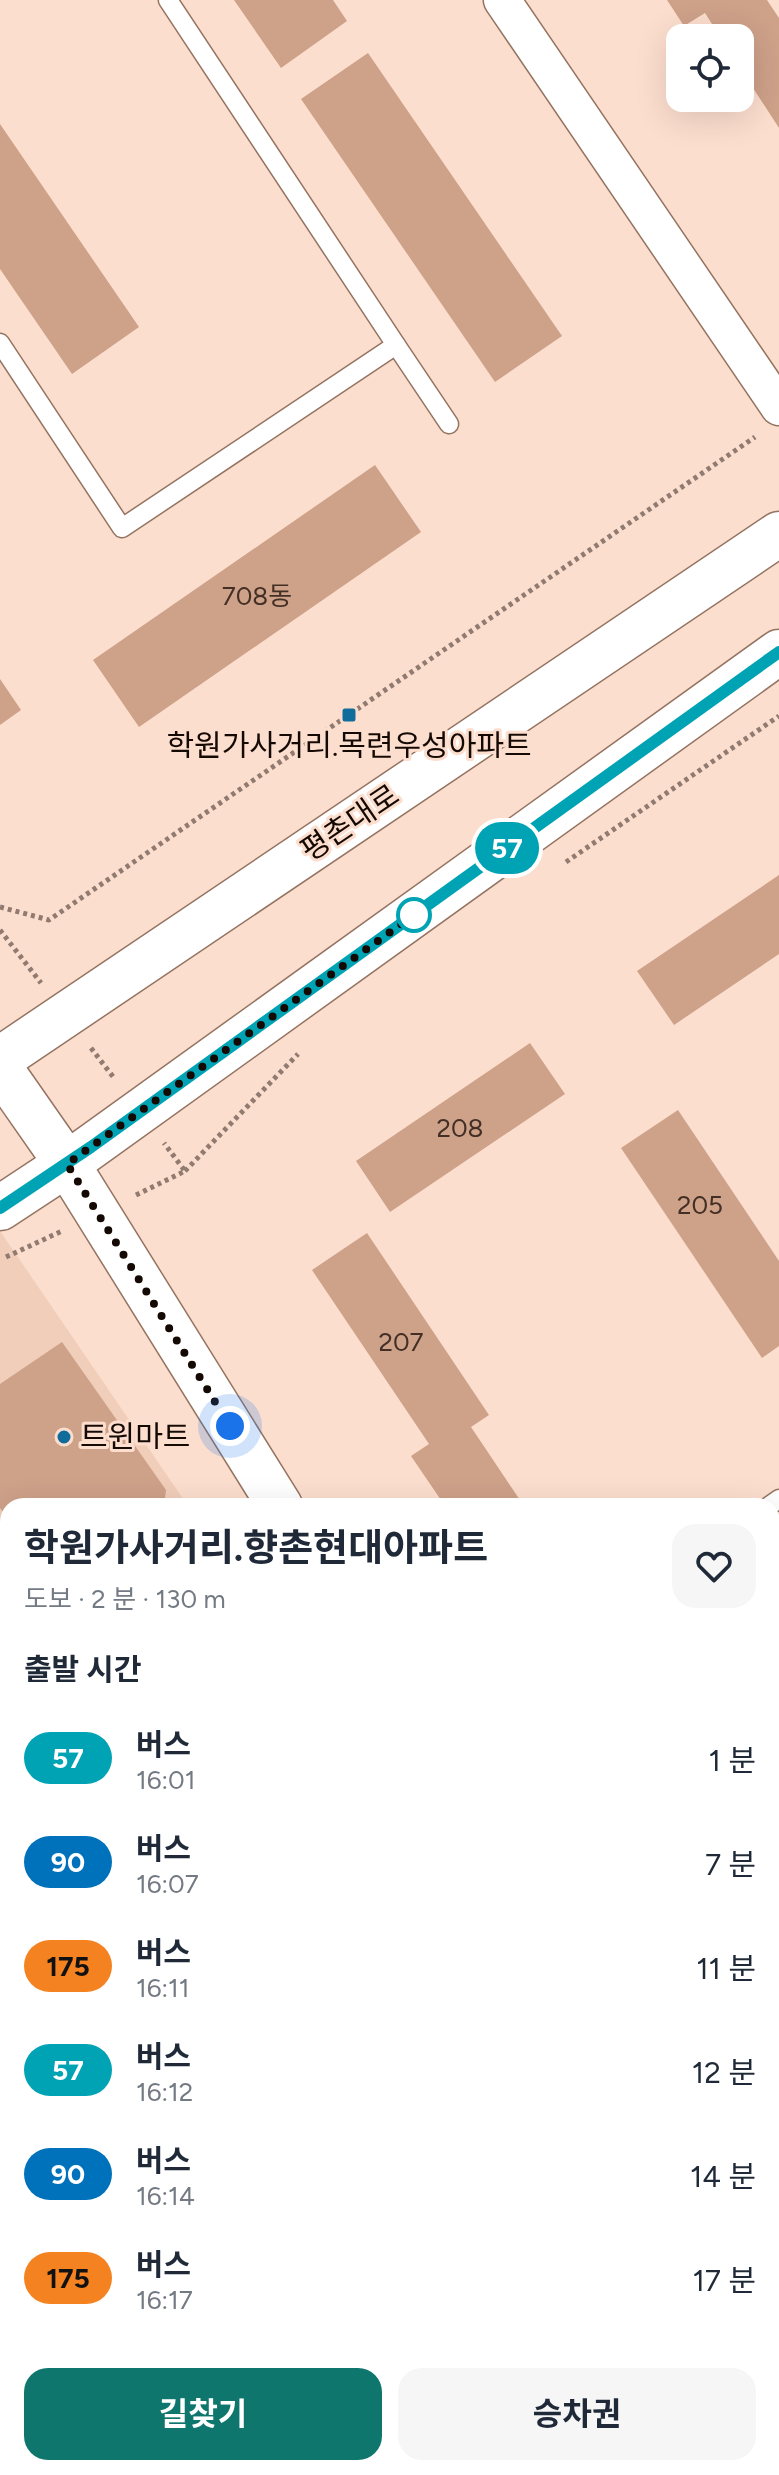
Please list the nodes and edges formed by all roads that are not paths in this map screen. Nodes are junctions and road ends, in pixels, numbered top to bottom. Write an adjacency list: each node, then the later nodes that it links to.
1 (168, 0): 4 (lane)
2 (502, 0): 5 (street)
3 (0, 343): 4 (lane)
4 (396, 345): 6 (lane)
5 (769, 421)
6 (449, 424)
7 (779, 534): 9 (street, 평촌대로)
8 (779, 652): 11 (street)
9 (0, 1059)
10 (0, 1068): 11 (street)
11 (67, 1164): 12 (street); 13 (street)
12 (0, 1208)
13 (275, 1498)

